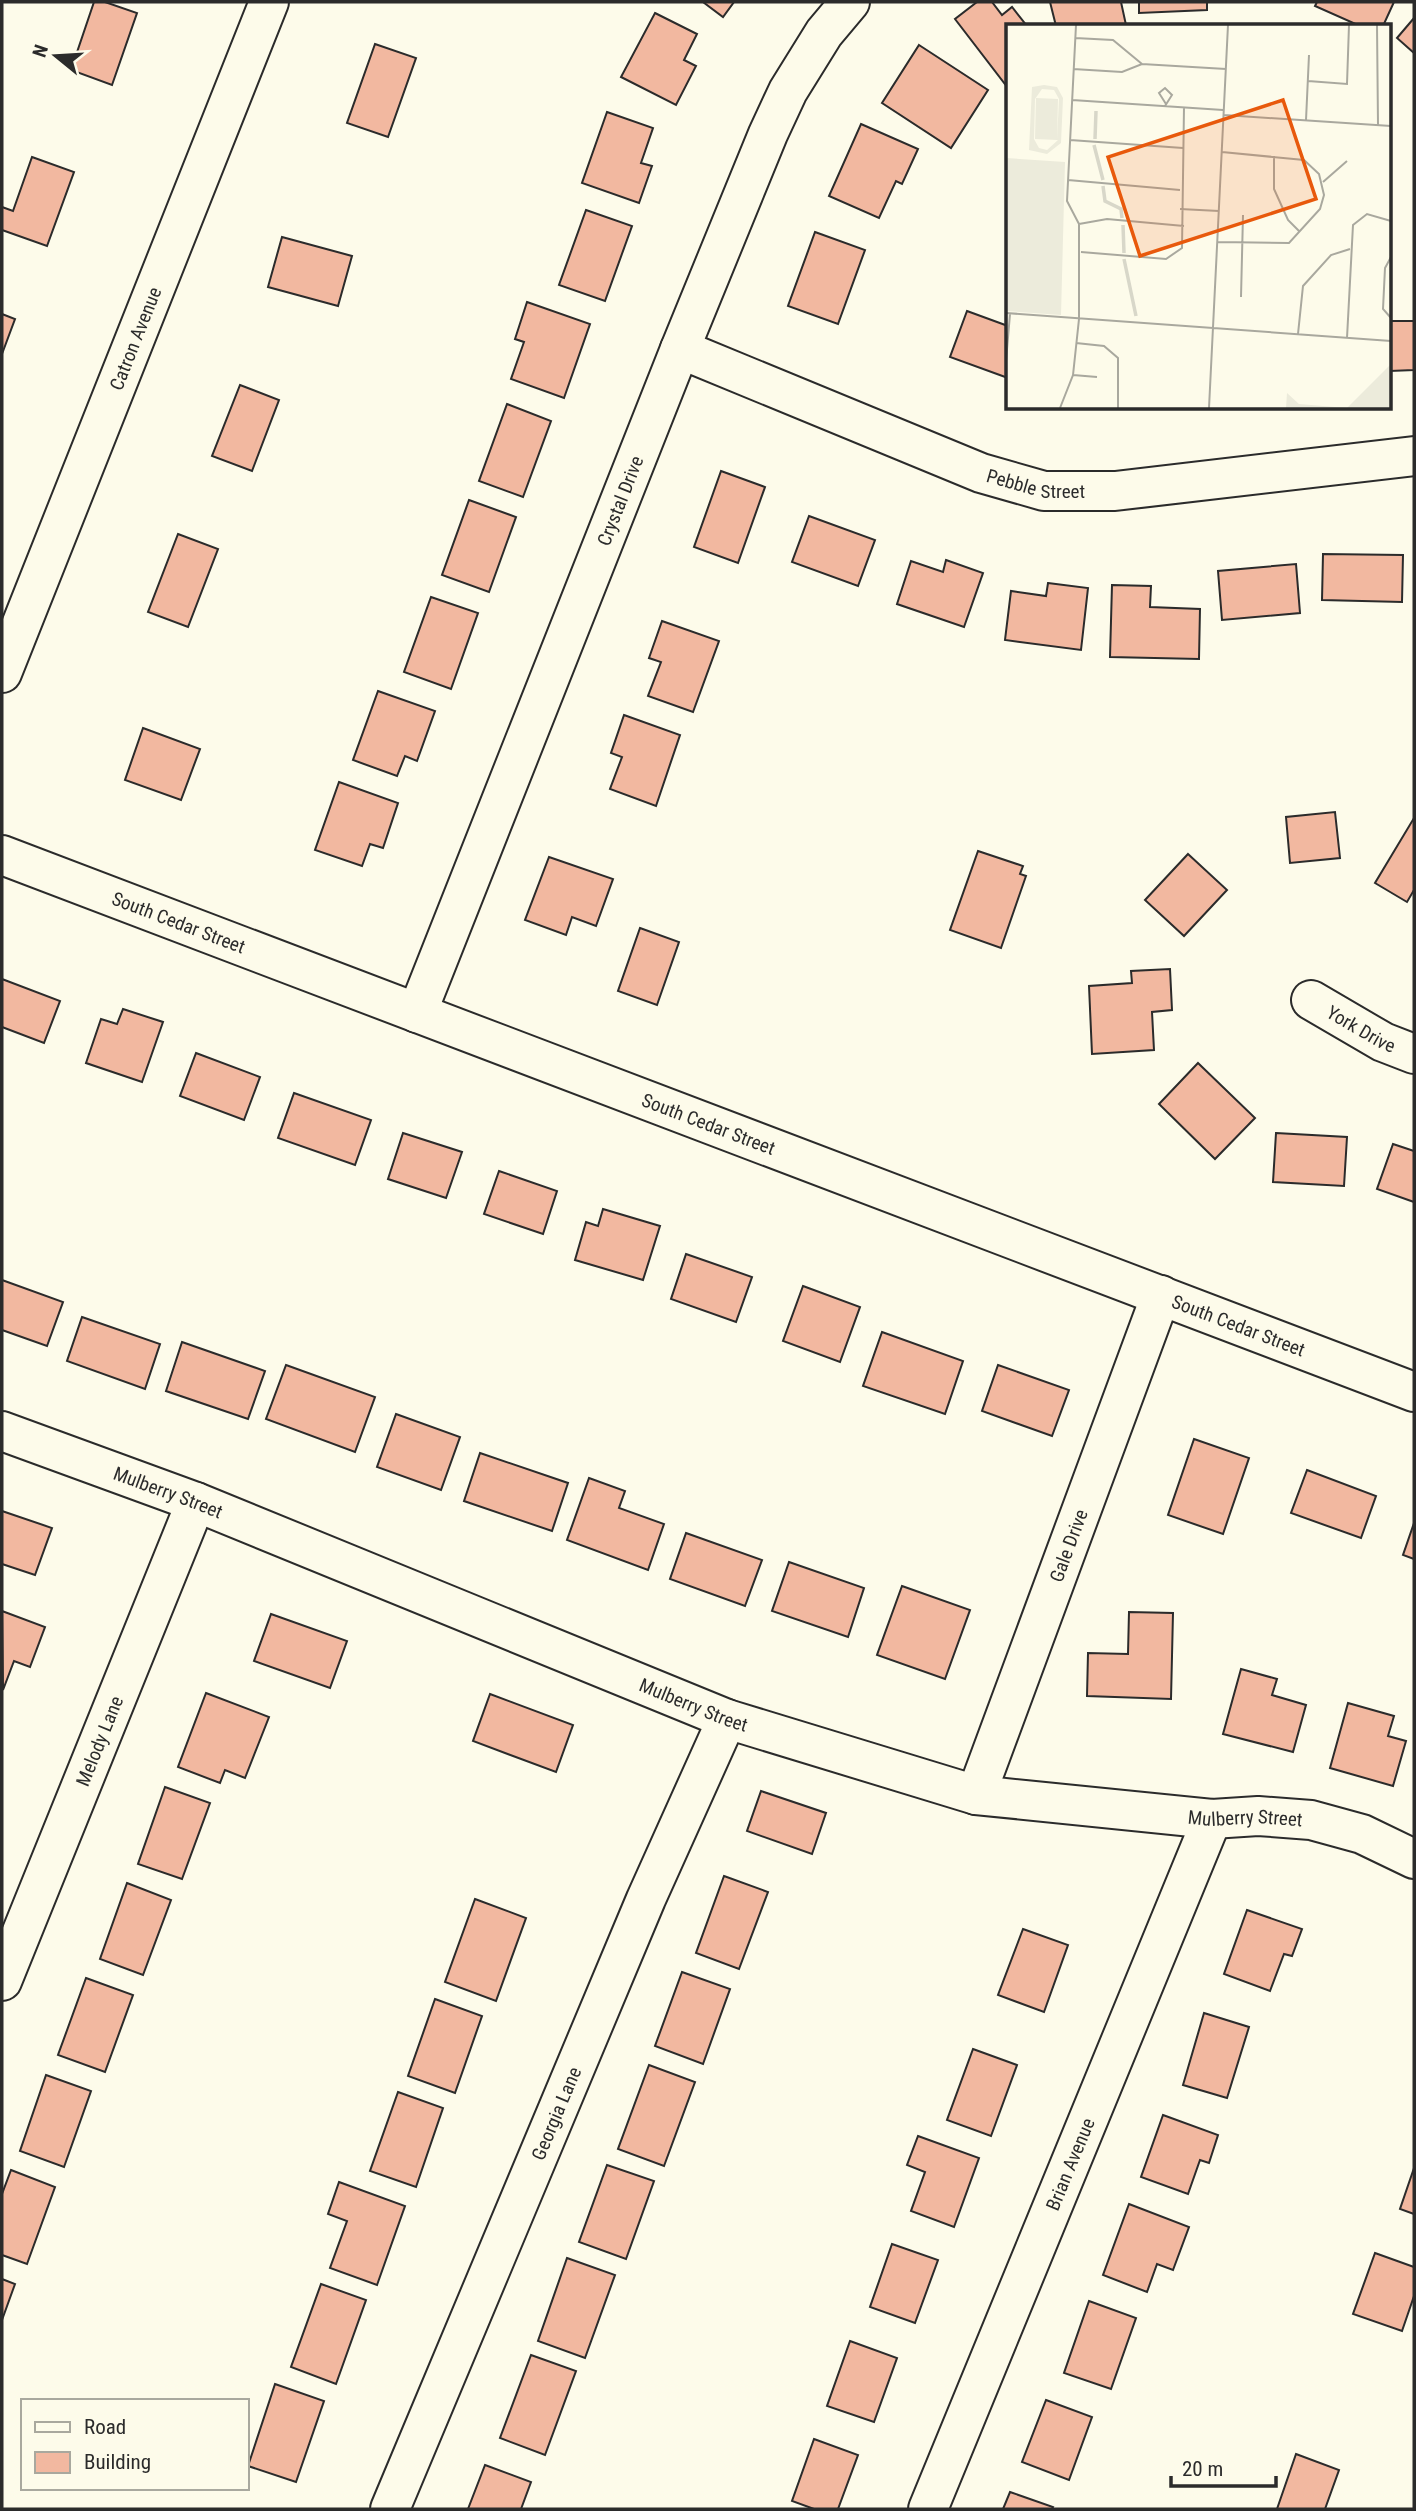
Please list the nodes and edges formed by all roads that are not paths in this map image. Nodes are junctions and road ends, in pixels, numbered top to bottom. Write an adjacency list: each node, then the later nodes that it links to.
1 (269, 2): 5 (street, Catron Avenue)
2 (850, 2): 3 (street, Crystal Drive)
3 (680, 349): 4 (street, Pebble Street); 8 (street, Crystal Drive)
4 (1414, 456)
5 (2, 673)
6 (2, 855): 8 (street, South Cedar Street)
7 (1311, 1000): 9 (street, York Drive)
8 (417, 1013): 10 (street, South Cedar Street)
9 (1414, 1054)
10 (1161, 1295): 11 (street, South Cedar Street); 15 (street, Gale Drive)
11 (1414, 1392)
12 (2, 1432): 13 (street, Mulberry Street)
13 (197, 1502): 14 (street, Mulberry Street); 18 (street, Melody Lane)
14 (727, 1719): 15 (street, Mulberry Street); 19 (street, Georgia Lane)
15 (976, 1795): 16 (street, Mulberry Street)
16 (1212, 1819): 17 (street, Mulberry Street); 20 (street, Brian Avenue)
17 (1414, 1859)
18 (2, 1981)
19 (390, 2509)
20 (928, 2509)

